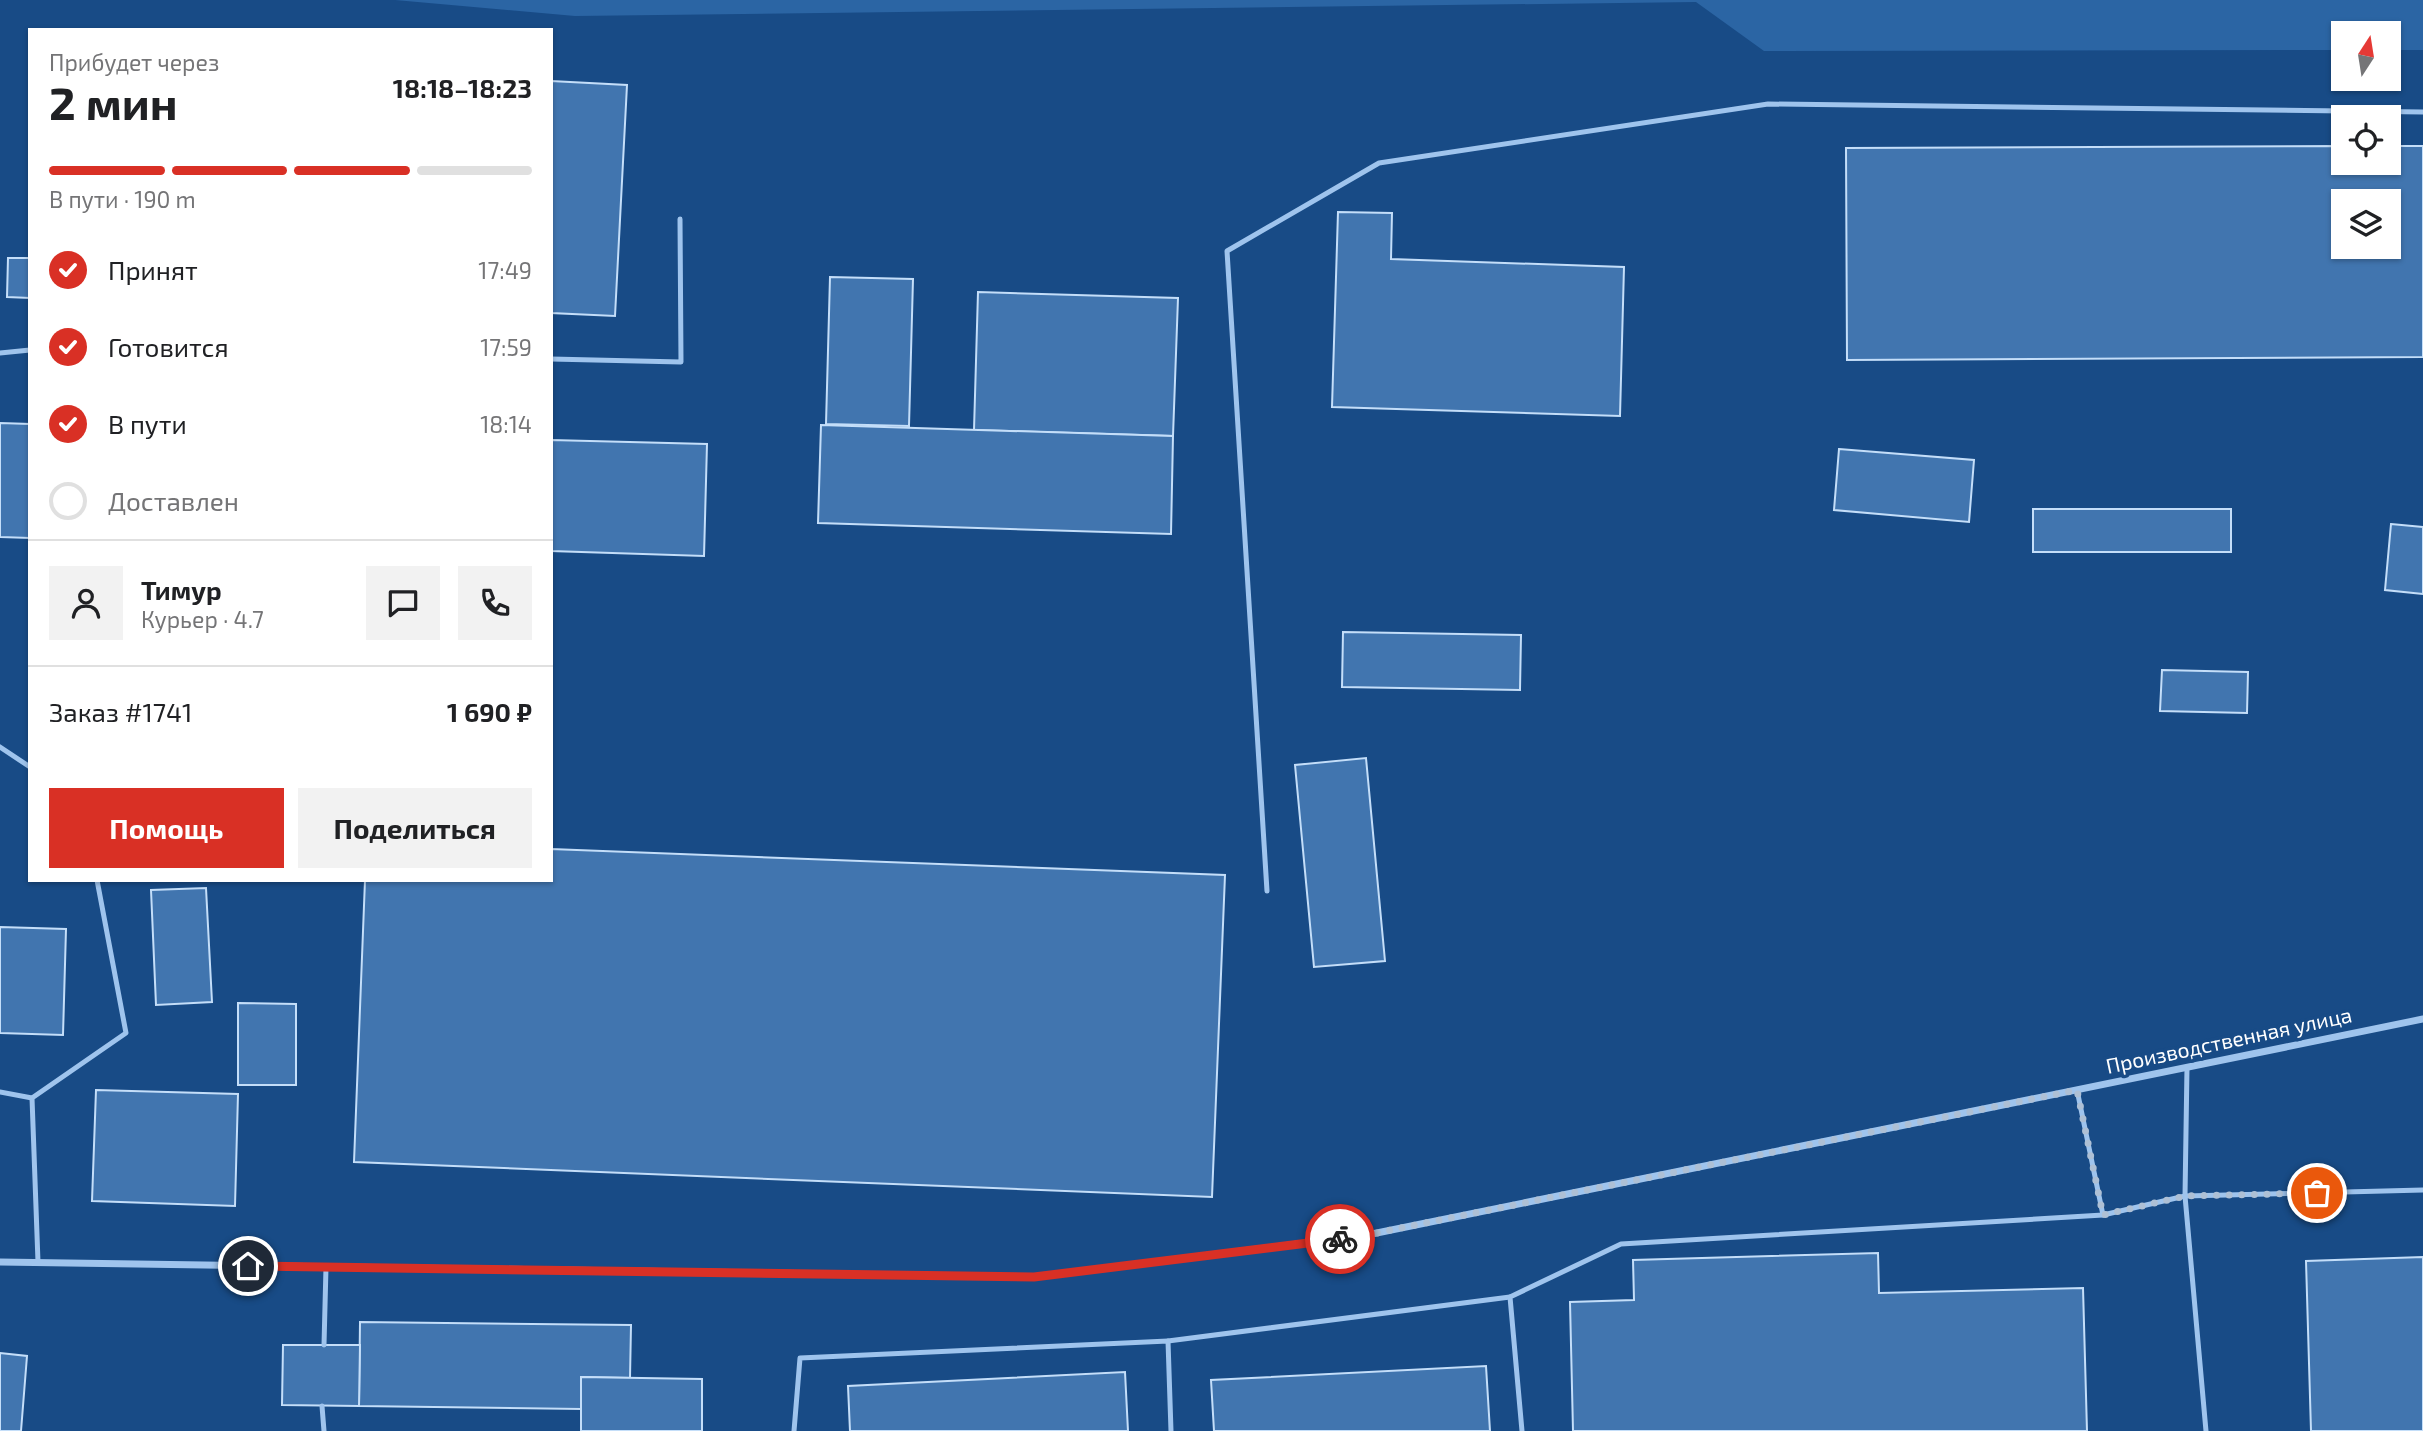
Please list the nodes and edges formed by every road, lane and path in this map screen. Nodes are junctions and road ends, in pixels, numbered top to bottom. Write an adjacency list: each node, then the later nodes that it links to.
1 (2423, 112): 9 (lane)
2 (680, 219): 5 (lane)
3 (28, 350): 4 (lane)
4 (0, 353)
5 (553, 359)
6 (0, 747): 7 (lane)
7 (28, 766)
8 (97, 882): 14 (lane)
9 (1267, 891)
10 (2423, 1019): 11 (street, Производственная улица)
11 (2187, 1068): 12 (street, Производственная улица); 16 (lane)
12 (2077, 1090): 17 (lane); 20 (street, Производственная улица)
13 (0, 1092): 14 (lane)
14 (32, 1098): 19 (lane)
15 (2423, 1190): 16 (lane)
16 (2185, 1196): 17 (lane); 29 (lane)
17 (2103, 1215): 21 (lane)
18 (0, 1262): 19 (street, Производственная улица)
19 (38, 1262): 20 (street, Производственная улица)
20 (326, 1267): 23 (lane)
21 (1510, 1297): 22 (lane); 28 (lane)
22 (1168, 1340): 26 (lane); 27 (lane)
23 (324, 1345)
24 (322, 1406): 25 (lane)
25 (324, 1431)
26 (794, 1431)
27 (1171, 1431)
28 (1522, 1431)
29 (2206, 1431)

